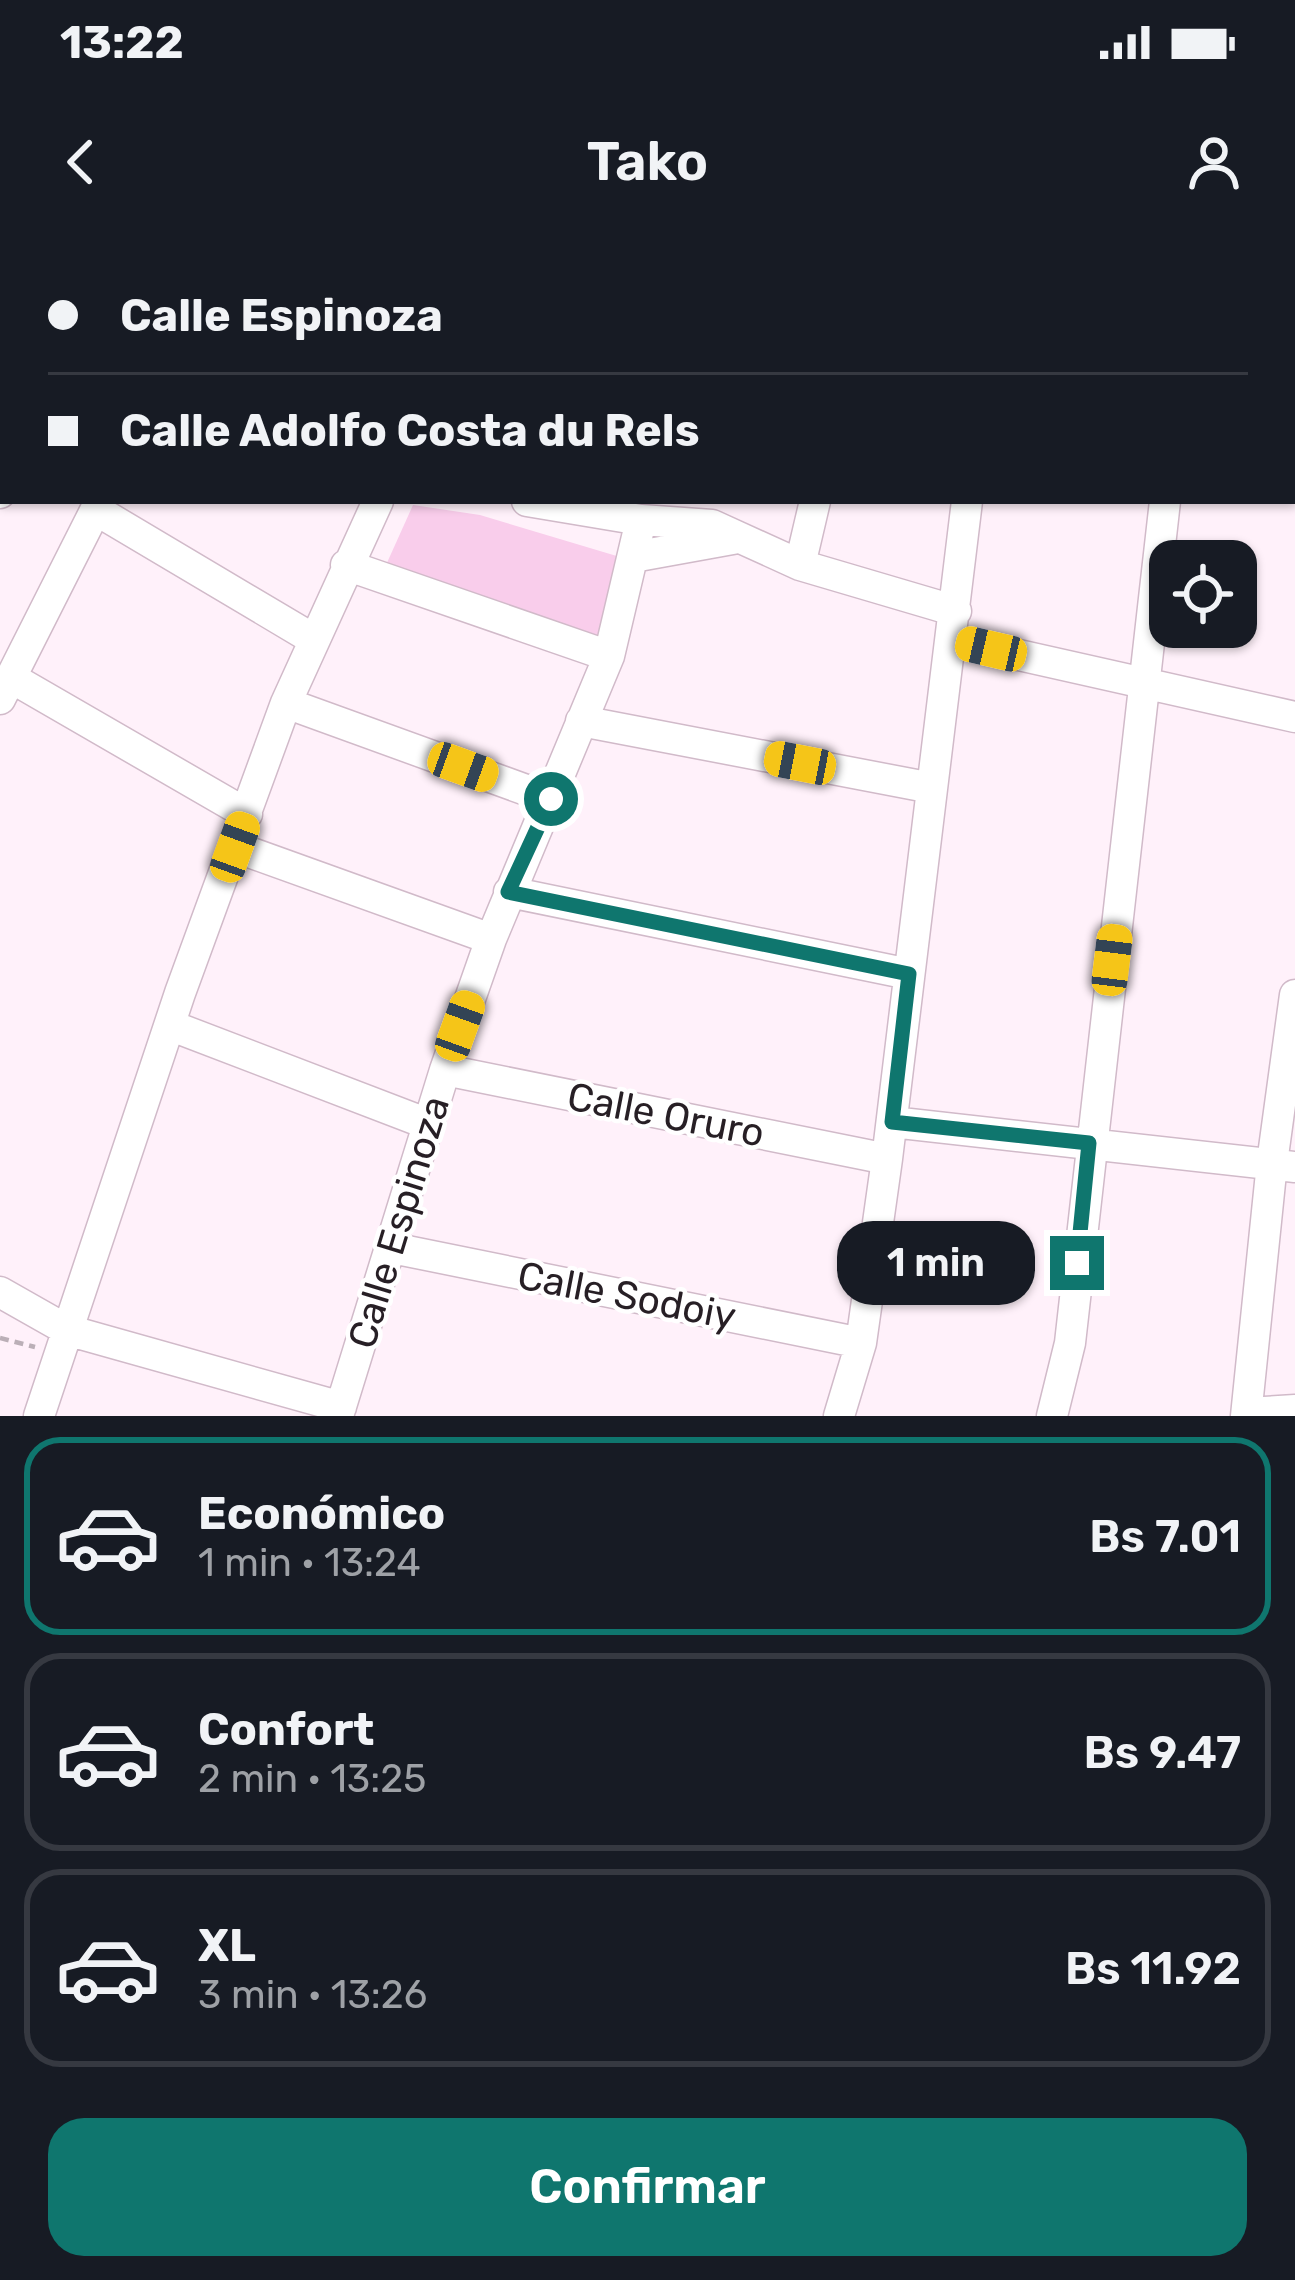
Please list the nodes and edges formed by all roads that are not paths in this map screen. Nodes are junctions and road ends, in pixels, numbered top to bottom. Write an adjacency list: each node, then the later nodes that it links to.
1 (376, 504): 10 (street)
2 (545, 504): 7 (street)
3 (814, 504): 11 (street)
4 (967, 504): 12 (street)
5 (1165, 504): 15 (street)
6 (98, 506): 13 (street); 16 (street)
7 (641, 520): 8 (street); 9 (street, Calle Espinoza)
8 (738, 538): 9 (street); 11 (street)
9 (633, 556): 14 (street, Calle Espinoza)
10 (346, 565): 13 (street); 14 (street)
11 (800, 566): 12 (street)
12 (954, 626): 15 (street); 20 (street)
13 (313, 639): 17 (street)
14 (609, 656): 19 (street, Calle Espinoza)
15 (1146, 685): 18 (street); 32 (street)
16 (5, 688): 22 (street)
17 (286, 703): 21 (street); 22 (street)
18 (1295, 717)
19 (581, 721): 20 (street); 21 (street, Calle Espinoza)
20 (932, 788): 26 (street)
21 (551, 799): 24 (street, Calle Espinoza)
22 (247, 814): 23 (street)
23 (235, 847): 25 (street); 28 (street)
24 (508, 892): 25 (street, Calle Espinoza); 26 (street)
25 (491, 939): 29 (street, Calle Espinoza)
26 (909, 974): 30 (street)
27 (1295, 995): 34 (street)
28 (172, 1026): 31 (street); 37 (street)
29 (445, 1070): 31 (street, Calle Espinoza); 33 (street, Calle Oruro)
30 (892, 1122): 32 (street); 33 (street)
31 (428, 1124): 35 (street, Calle Espinoza)
32 (1089, 1143): 34 (street); 44 (street)
33 (887, 1159): 38 (street)
34 (1284, 1165): 41 (street)
35 (392, 1248): 38 (street, Calle Sodoiy); 40 (street, Calle Espinoza)
36 (0, 1292): 37 (street)
37 (64, 1341): 40 (street); 42 (street)
38 (861, 1343): 43 (street)
39 (1295, 1410): 41 (street)
40 (339, 1412)
41 (1246, 1414)
42 (39, 1416)
43 (839, 1416)
44 (1052, 1416)

